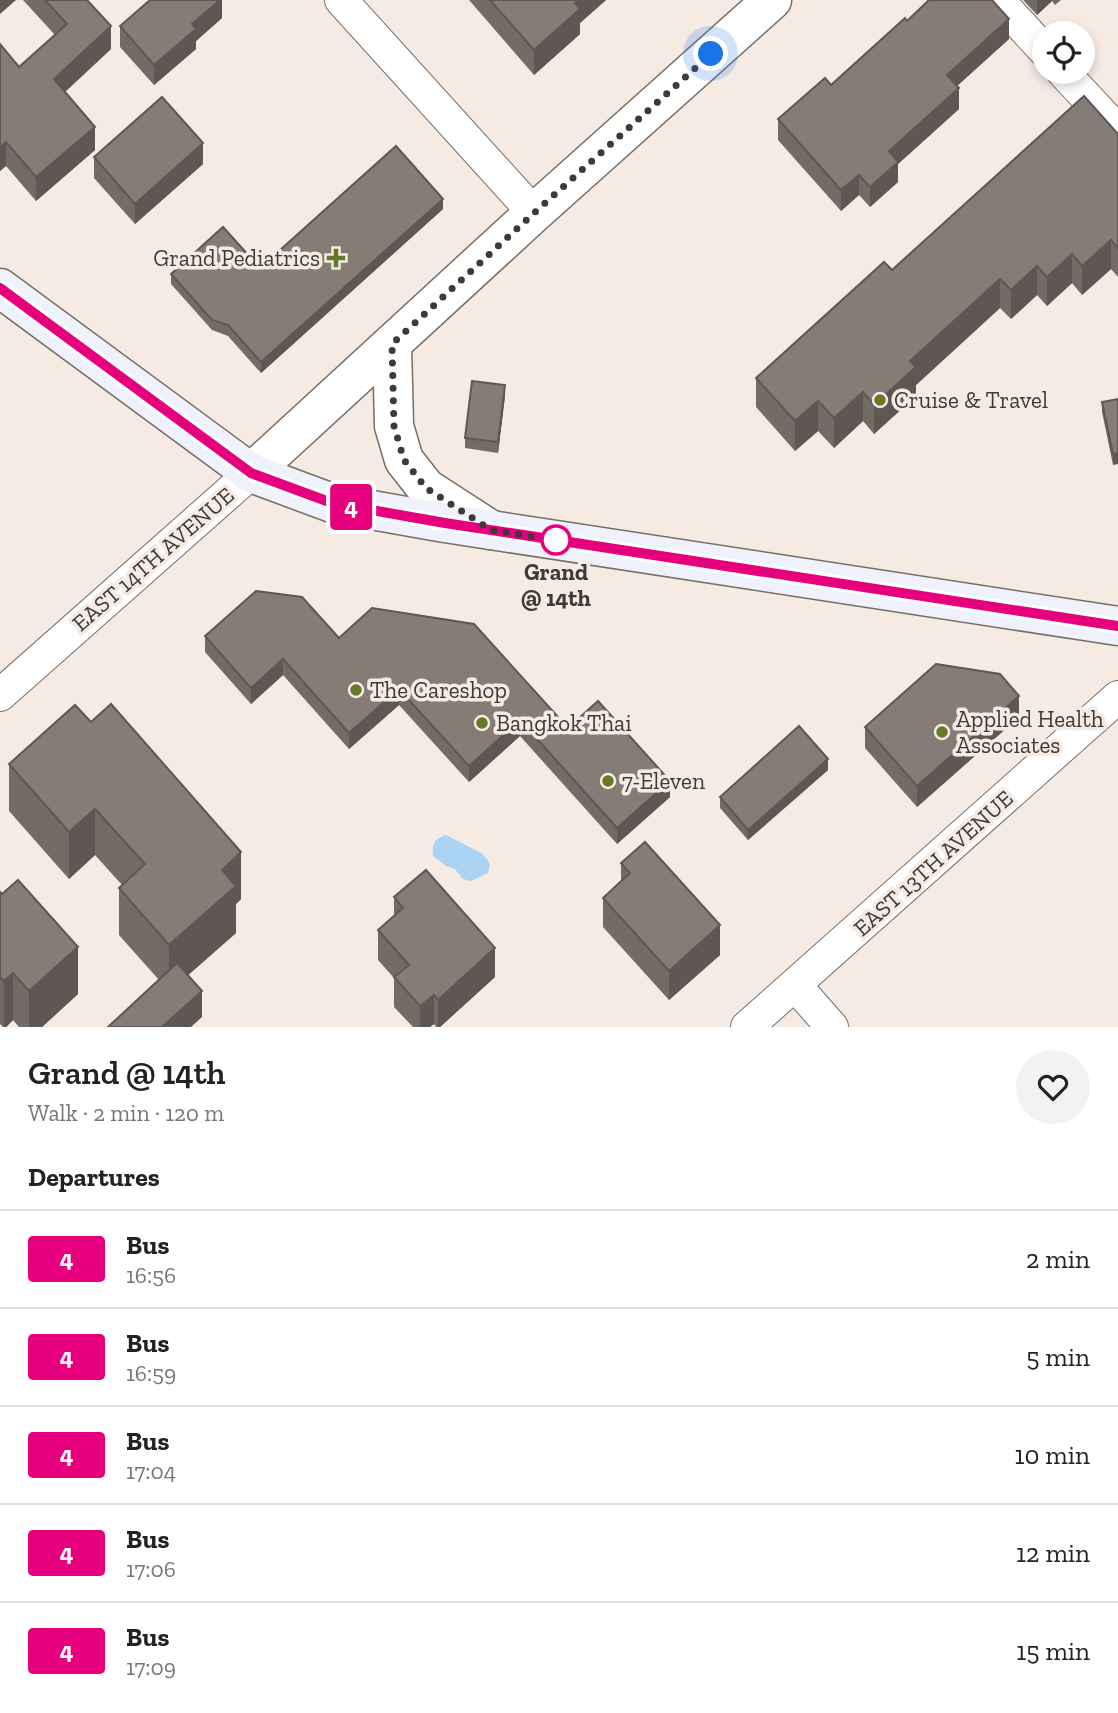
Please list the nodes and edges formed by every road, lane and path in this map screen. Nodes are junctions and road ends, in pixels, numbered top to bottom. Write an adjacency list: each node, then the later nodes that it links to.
1 (341, 0): 7 (street)
2 (772, 0): 7 (street, EAST 14TH AVENUE)
3 (998, 0): 4 (street)
4 (1032, 37)
5 (1074, 84): 6 (street)
6 (1118, 131)
7 (534, 213): 9 (street, EAST 14TH AVENUE)
8 (0, 288): 10 (main road)
9 (392, 344): 10 (street, EAST 14TH AVENUE); 11 (street)
10 (251, 473): 11 (main road); 13 (street, EAST 14TH AVENUE)
11 (491, 530): 12 (main road)
12 (1118, 626)
13 (0, 695)
14 (1118, 697): 15 (street, EAST 13TH AVENUE)
15 (795, 985): 16 (street, EAST 13TH AVENUE); 17 (street)
16 (747, 1027)
17 (832, 1027)

